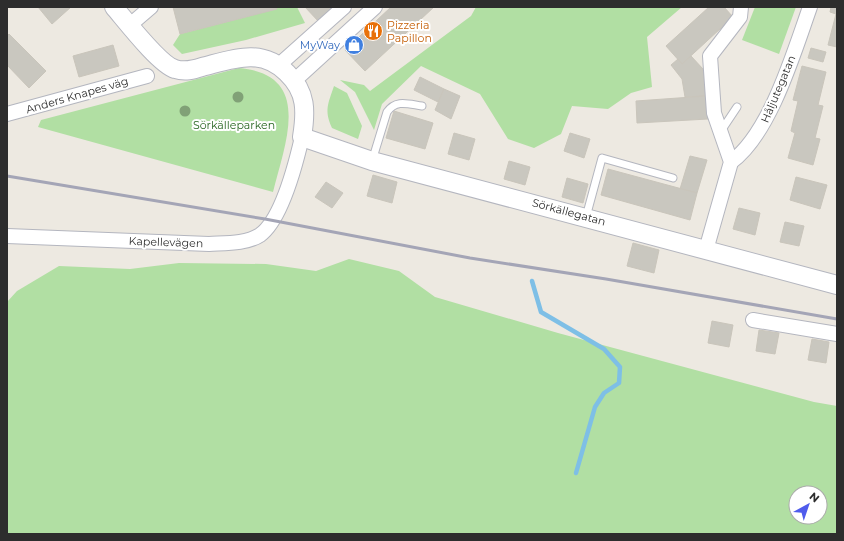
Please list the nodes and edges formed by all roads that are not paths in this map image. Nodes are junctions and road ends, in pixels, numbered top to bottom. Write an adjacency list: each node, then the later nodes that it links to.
1 (114, 7): 7 (street)
2 (151, 7): 7 (street)
3 (344, 7): 8 (street)
4 (375, 7): 10 (street)
5 (741, 7): 14 (street)
6 (810, 7): 17 (street, Håljutegatan)
7 (130, 25): 8 (street)
8 (279, 65): 10 (street)
9 (147, 76): 13 (street, Anders Knapes väg)
10 (295, 80): 15 (street)
11 (422, 106): 16 (lane)
12 (737, 107): 14 (lane)
13 (7, 114)
14 (721, 131): 17 (street)
15 (302, 137): 16 (street, Sörkällegatan); 20 (street, Kapellevägen)
16 (372, 161): 19 (street, Sörkällegatan)
17 (731, 162): 21 (street)
18 (673, 178): 19 (lane)
19 (586, 216): 21 (street, Sörkällegatan)
20 (7, 236)
21 (706, 250): 22 (street, Sörkällegatan)
22 (837, 285)
23 (753, 320): 24 (street)
24 (837, 334)

